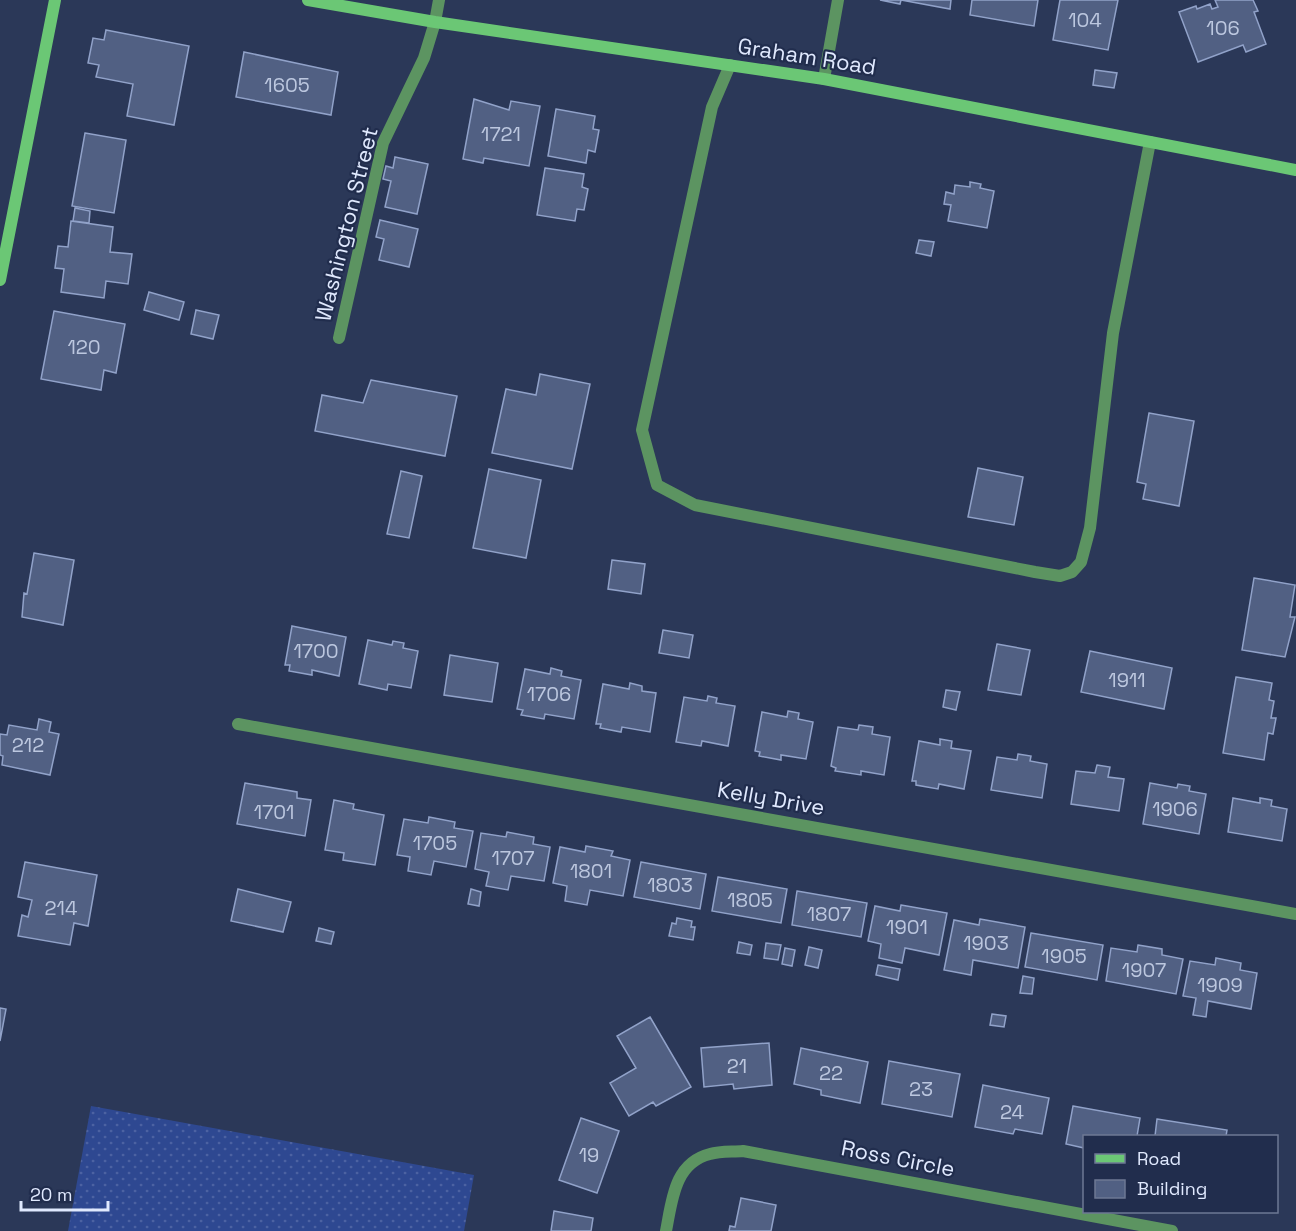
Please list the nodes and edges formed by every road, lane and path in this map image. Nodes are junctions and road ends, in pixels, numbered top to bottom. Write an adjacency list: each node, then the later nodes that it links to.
1 (55, 0): 10 (main road)
2 (308, 0): 5 (main road, Graham Road)
3 (439, 0): 5 (street, Washington Street)
4 (838, 0): 7 (street)
5 (435, 22): 6 (main road, Graham Road); 11 (street, Washington Street)
6 (730, 65): 7 (main road, Graham Road); 8 (street)
7 (824, 79): 8 (main road, Graham Road)
8 (1150, 142): 9 (main road, Graham Road)
9 (1296, 170)
10 (0, 280)
11 (339, 338)
12 (238, 724): 13 (street, Kelly Drive)
13 (1296, 914)
14 (666, 1231): 15 (street, Ross Circle)
15 (1172, 1231)

